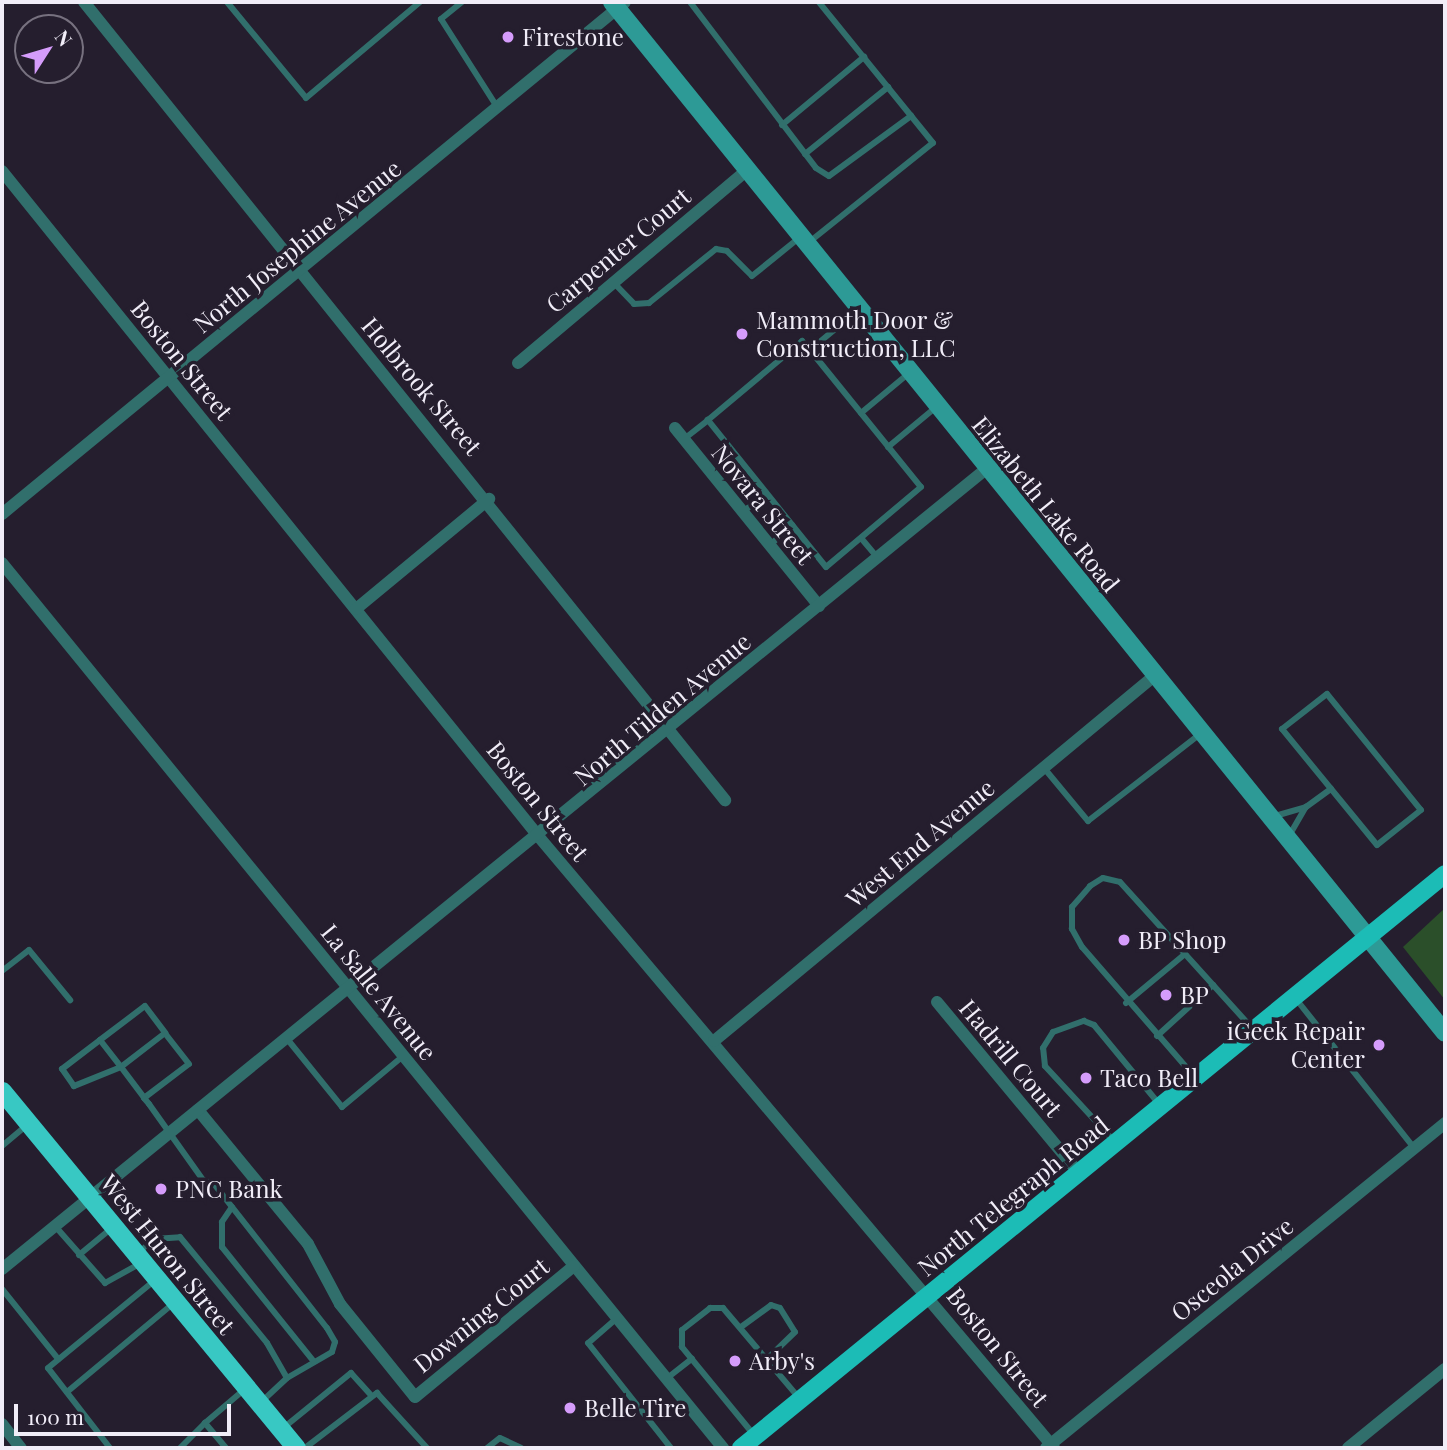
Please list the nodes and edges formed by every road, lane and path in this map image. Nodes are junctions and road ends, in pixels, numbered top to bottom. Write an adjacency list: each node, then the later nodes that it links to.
1 (84, 2): 17 (street, Holbrook Street)
2 (227, 2): 3 (lane)
3 (420, 2)
4 (462, 2): 10 (lane)
5 (690, 2): 12 (lane)
6 (820, 2): 8 (lane)
7 (618, 4): 10 (street, North Josephine Avenue); 14 (main road, Elizabeth Lake Road)
8 (864, 57): 9 (lane); 12 (lane)
9 (888, 87): 11 (lane); 13 (lane)
10 (498, 108): 17 (street, North Josephine Avenue)
11 (911, 116): 13 (lane); 16 (lane)
12 (782, 125): 13 (lane)
13 (805, 154)
14 (747, 170): 16 (main road, Elizabeth Lake Road); 18 (street, Carpenter Court)
15 (2, 171): 23 (street, Boston Street)
16 (804, 241): 18 (lane); 19 (main road, Elizabeth Lake Road)
17 (298, 271): 23 (street, North Josephine Avenue); 32 (street, Holbrook Street)
18 (612, 282): 21 (street, Carpenter Court)
19 (859, 310): 20 (lane); 22 (main road, Elizabeth Lake Road)
20 (810, 350): 25 (lane); 26 (lane)
21 (518, 363)
22 (909, 373): 24 (main road, Elizabeth Lake Road); 25 (lane)
23 (170, 378): 34 (street, North Josephine Avenue); 41 (street, Boston Street)
24 (937, 407): 29 (lane); 30 (main road, Elizabeth Lake Road)
25 (861, 414): 29 (lane)
26 (708, 420): 28 (lane); 31 (lane)
27 (675, 428): 28 (street, Novara Street)
28 (684, 439): 33 (street, Novara Street)
29 (887, 447): 36 (lane)
30 (986, 469): 38 (street, North Tilden Avenue); 42 (main road, Elizabeth Lake Road)
31 (766, 493): 33 (lane); 35 (lane)
32 (489, 499): 41 (street); 43 (street, Holbrook Street)
33 (743, 512): 37 (street, Novara Street)
34 (2, 514)
35 (792, 525): 36 (lane); 37 (lane)
36 (862, 538): 38 (lane)
37 (769, 545): 40 (street, Novara Street)
38 (878, 558): 40 (street, North Tilden Avenue)
39 (2, 563): 59 (street, La Salle Avenue)
40 (819, 606): 43 (street, North Tilden Avenue)
41 (356, 609): 50 (street, Boston Street)
42 (1153, 677): 44 (main road, Elizabeth Lake Road); 45 (street, West End Avenue)
43 (669, 730): 47 (street, Holbrook Street); 50 (street, North Tilden Avenue)
44 (1199, 734): 45 (lane); 49 (main road, Elizabeth Lake Road)
45 (1044, 768): 70 (street, West End Avenue)
46 (1331, 789): 46 (lane); 48 (lane)
47 (725, 800)
48 (1306, 807): 49 (lane); 51 (lane)
49 (1266, 819): 51 (main road, Elizabeth Lake Road)
50 (539, 837): 59 (street, North Tilden Avenue); 70 (street, Boston Street)
51 (1286, 842): 55 (main road, Elizabeth Lake Road)
52 (1445, 874): 54 (main road, North Telegraph Road)
53 (1445, 887): 54 (main road)
54 (1413, 901): 55 (main road, North Telegraph Road)
55 (1365, 940): 60 (main road, North Telegraph Road); 66 (main road, Elizabeth Lake Road)
56 (1185, 954): 58 (lane); 63 (lane); 63 (lane)
57 (2, 971): 61 (lane)
58 (1213, 985): 64 (lane); 67 (lane)
59 (350, 991): 69 (street, North Tilden Avenue); 71 (street, La Salle Avenue)
60 (1295, 998): 64 (main road, North Telegraph Road); 83 (lane)
61 (69, 1000)
62 (937, 1002): 84 (street, Hadrill Court)
63 (1126, 1003): 67 (lane)
64 (1255, 1030): 73 (main road, North Telegraph Road)
65 (165, 1033): 68 (lane); 72 (lane); 75 (lane)
66 (1445, 1033)
67 (1157, 1036): 73 (lane)
68 (100, 1040): 72 (lane); 72 (lane)
69 (288, 1040): 71 (lane); 77 (street, North Tilden Avenue)
70 (714, 1041): 95 (street, Boston Street)
71 (404, 1056): 91 (street, La Salle Avenue)
72 (121, 1067): 75 (lane)
73 (1196, 1078): 76 (main road, North Telegraph Road)
74 (2, 1091): 79 (highway, West Huron Street)
75 (144, 1098): 80 (lane)
76 (1161, 1107): 81 (main road, North Telegraph Road); 81 (lane)
77 (198, 1110): 80 (street, North Tilden Avenue); 91 (street, Downing Court)
78 (1445, 1123): 83 (street, Osceola Drive)
79 (29, 1124): 82 (lane); 85 (highway, West Huron Street)
80 (169, 1133): 85 (street, North Tilden Avenue); 86 (lane)
81 (1116, 1143): 84 (main road, North Telegraph Road)
82 (2, 1146)
83 (1414, 1148): 115 (street, Osceola Drive)
84 (1079, 1173): 95 (main road, North Telegraph Road)
85 (90, 1198): 87 (street, North Tilden Avenue); 88 (highway, West Huron Street)
86 (232, 1207): 102 (lane); 102 (lane)
87 (54, 1226): 89 (lane); 92 (street, North Tilden Avenue)
88 (114, 1226): 89 (lane); 90 (highway, West Huron Street)
89 (79, 1255): 90 (lane)
90 (140, 1258): 93 (highway, West Huron Street); 104 (lane)
91 (574, 1266): 97 (street, La Salle Avenue)
92 (2, 1269)
93 (156, 1278): 96 (highway, West Huron Street); 99 (lane)
94 (2, 1289): 99 (lane)
95 (929, 1295): 109 (main road, North Telegraph Road); 115 (street, Boston Street)
96 (176, 1301): 106 (highway, West Huron Street); 107 (lane)
97 (617, 1318): 105 (street, La Salle Avenue); 125 (lane)
98 (741, 1327): 100 (lane); 101 (lane); 101 (lane)
99 (58, 1359): 107 (lane)
100 (692, 1359): 105 (lane); 114 (lane)
101 (767, 1359): 109 (lane)
102 (314, 1362): 104 (lane)
103 (1445, 1369): 127 (street)
104 (287, 1378): 110 (lane)
105 (666, 1379): 126 (street, La Salle Avenue)
106 (246, 1388): 110 (highway, West Huron Street); 111 (lane)
107 (67, 1392): 117 (lane)
108 (370, 1394): 113 (lane); 121 (lane); 122 (lane)
109 (800, 1400): 114 (main road, North Telegraph Road)
110 (260, 1404): 113 (highway, West Huron Street)
111 (205, 1423): 118 (lane); 119 (lane)
112 (2, 1424): 116 (street)
113 (281, 1430): 120 (highway, West Huron Street)
114 (748, 1443)
115 (1050, 1447)
116 (21, 1448)
117 (110, 1448)
118 (180, 1448)
119 (226, 1448)
120 (296, 1448)
121 (305, 1448)
122 (427, 1448)
123 (487, 1448): 124 (lane)
124 (521, 1448)
125 (671, 1448)
126 (723, 1448)
127 (1348, 1448)

